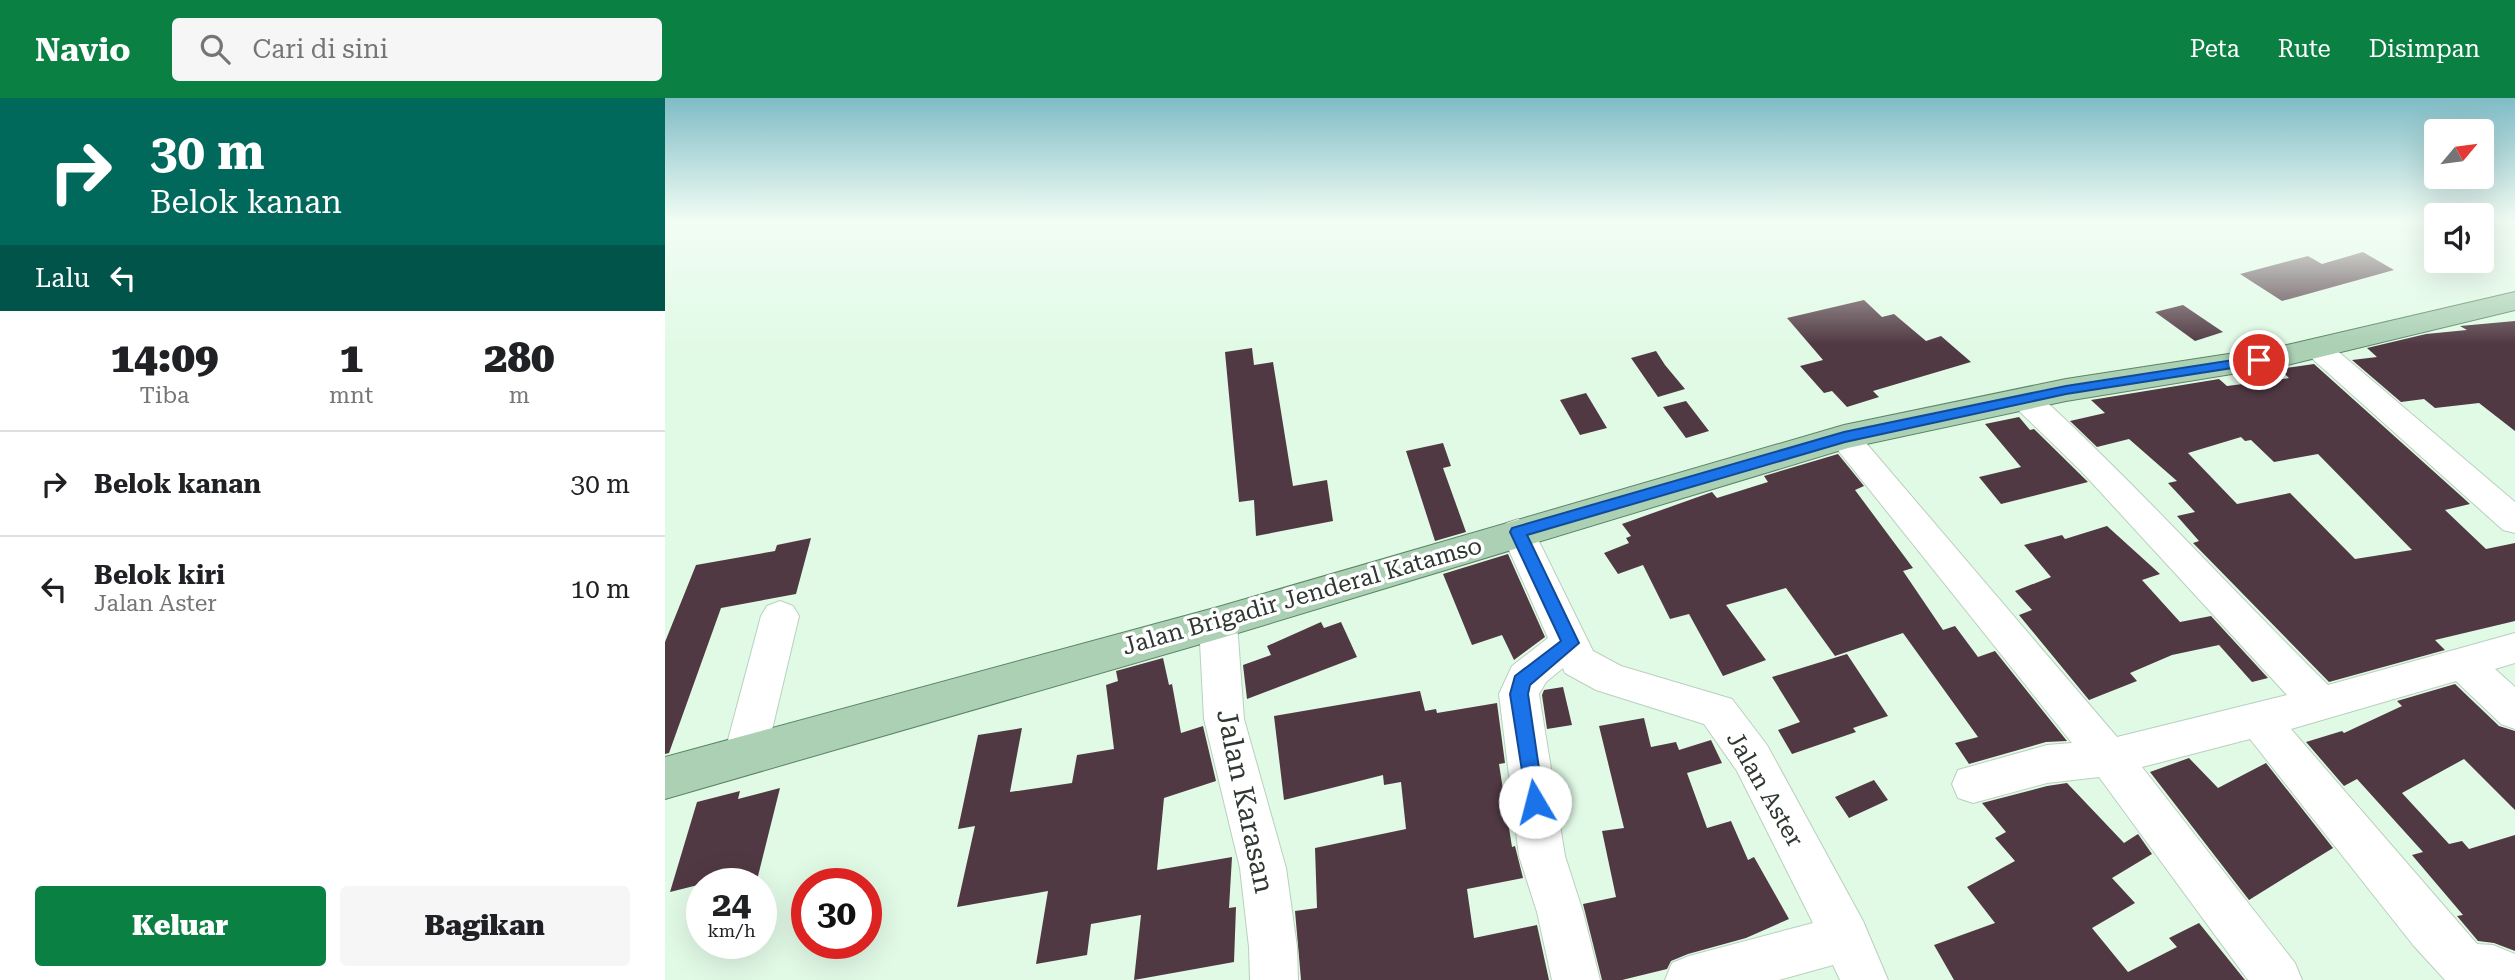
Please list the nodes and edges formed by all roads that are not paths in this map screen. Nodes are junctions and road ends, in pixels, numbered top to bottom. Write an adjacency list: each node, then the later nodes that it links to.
1 (2515, 301): 2 (main road, Jalan Brigadir Jenderal Katamso)
2 (2317, 348): 3 (main road, Jalan Brigadir Jenderal Katamso); 5 (street)
3 (2025, 399): 4 (main road, Jalan Brigadir Jenderal Katamso); 12 (street)
4 (1844, 437): 6 (main road, Jalan Brigadir Jenderal Katamso); 16 (street)
5 (2515, 521)
6 (1518, 532): 8 (main road, Jalan Brigadir Jenderal Katamso); 9 (street, Jalan Aster)
7 (780, 616): 15 (street)
8 (1218, 623): 15 (main road, Jalan Brigadir Jenderal Katamso); 20 (street, Jalan Karasan)
9 (1570, 643): 19 (street, Jalan Aster); 21 (street)
10 (2515, 648): 11 (street)
11 (2461, 662): 12 (street); 13 (street)
12 (2321, 704): 14 (street)
13 (2515, 712)
14 (2258, 719): 16 (street); 24 (street)
15 (745, 755): 17 (main road, Jalan Brigadir Jenderal Katamso)
16 (2109, 757): 18 (street); 23 (street)
17 (665, 778)
18 (1973, 784)
19 (1855, 959): 22 (street)
20 (1274, 980)
21 (1576, 980)
22 (1689, 980)
23 (2278, 980)
24 (2515, 980)

